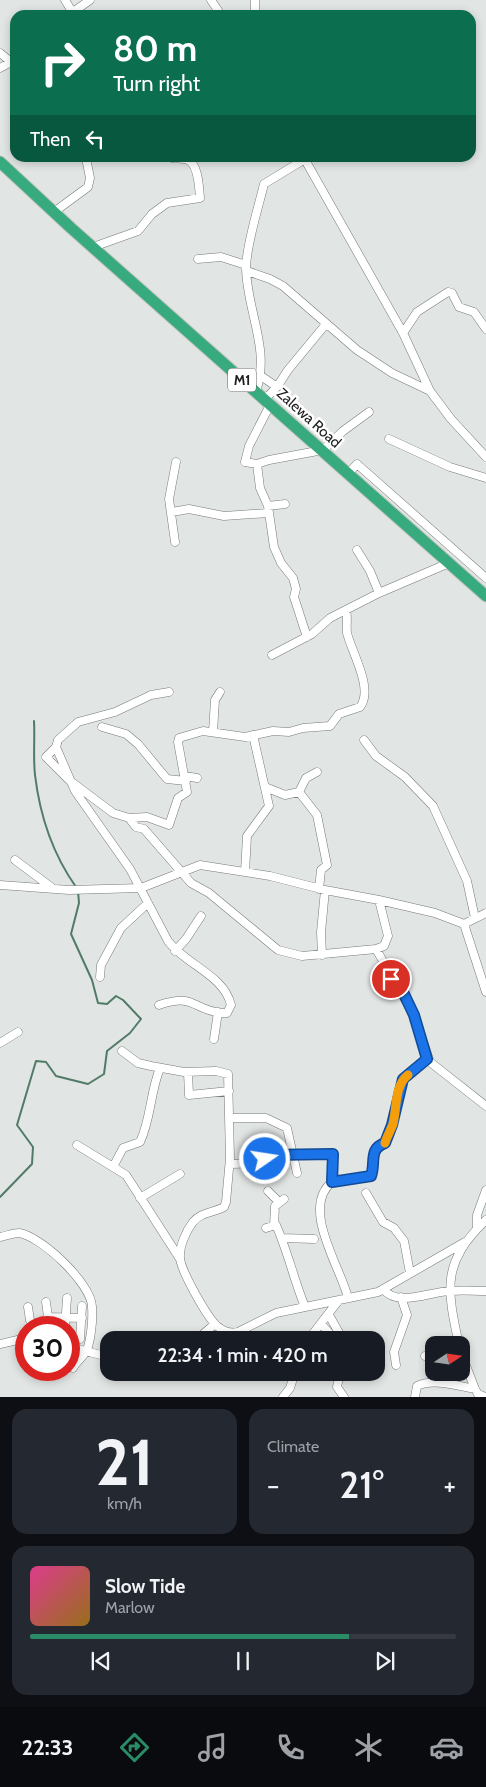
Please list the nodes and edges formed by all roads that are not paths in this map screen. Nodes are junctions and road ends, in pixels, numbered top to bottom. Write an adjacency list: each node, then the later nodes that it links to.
1 (90, 0): 2 (street)
2 (79, 10)
3 (0, 162): 8 (highway, Zalewa Road / M1)
4 (87, 162): 8 (street)
5 (191, 162): 9 (street)
6 (299, 162): 11 (street)
7 (307, 162): 14 (street)
8 (54, 212): 9 (highway, Zalewa Road / M1)
9 (93, 247): 17 (highway, Zalewa Road / M1)
10 (198, 259): 11 (street)
11 (246, 268): 12 (street); 15 (street)
12 (326, 324): 16 (street); 18 (street)
13 (486, 329): 14 (street)
14 (403, 332): 18 (street)
15 (261, 376): 16 (street); 17 (street)
16 (277, 387): 19 (street)
17 (256, 391): 19 (highway, Zalewa Road / M1)
18 (430, 391): 23 (street)
19 (268, 401): 22 (highway, Zalewa Road / M1); 25 (street)
20 (368, 412): 22 (street)
21 (389, 439): 27 (street)
22 (323, 450): 25 (street); 26 (highway, Zalewa Road / M1)
23 (486, 457)
24 (176, 462): 30 (street)
25 (257, 464): 29 (street)
26 (348, 474): 33 (highway, Zalewa Road / M1); 34 (street)
27 (486, 478)
28 (284, 504): 29 (street)
29 (268, 509): 30 (street); 38 (street)
30 (172, 512): 31 (street)
31 (175, 542)
32 (358, 550): 35 (street)
33 (449, 563): 35 (street); 36 (highway, Zalewa Road / M1)
34 (486, 578)
35 (379, 593): 37 (street)
36 (485, 593)
37 (346, 610): 38 (street); 44 (street)
38 (308, 637): 39 (street)
39 (272, 655)
40 (169, 692): 46 (street)
41 (220, 692): 43 (street)
42 (102, 726): 48 (street)
43 (213, 732): 44 (street); 48 (street)
44 (253, 735): 51 (street)
45 (364, 740): 65 (street)
46 (56, 747): 50 (street); 50 (street)
47 (318, 772): 52 (street)
48 (185, 778): 49 (street); 53 (street)
49 (197, 778)
50 (69, 780): 53 (street); 59 (street)
51 (265, 787): 52 (street); 56 (street)
52 (299, 792): 60 (street)
53 (129, 818): 55 (street)
54 (15, 860): 58 (street)
55 (181, 872): 56 (street); 59 (street); 69 (street)
56 (245, 872): 60 (street)
57 (0, 885): 58 (street)
58 (52, 888): 59 (street)
59 (142, 888): 62 (street)
60 (322, 890): 61 (street); 69 (street)
61 (379, 900): 66 (street); 67 (street)
62 (148, 903): 68 (street); 70 (street)
63 (486, 913): 65 (street)
64 (201, 916): 68 (street)
65 (475, 918): 66 (street)
66 (464, 924): 71 (street)
67 (376, 949): 69 (street); 79 (street)
68 (175, 951): 74 (street)
69 (322, 955)
70 (100, 976)
71 (484, 980): 72 (street)
72 (486, 992)
73 (159, 1005): 74 (street)
74 (218, 1012): 76 (street)
75 (18, 1032): 77 (street)
76 (214, 1039)
77 (0, 1043)
78 (122, 1052): 80 (street)
79 (427, 1059): 83 (street); 91 (street)
80 (160, 1068): 81 (street); 88 (street)
81 (188, 1072): 82 (street); 82 (street)
82 (230, 1091): 84 (street)
83 (486, 1106)
84 (229, 1118): 86 (street); 87 (street)
85 (78, 1145): 88 (street)
86 (292, 1154): 87 (street); 89 (street); 91 (street)
87 (230, 1164): 104 (street)
88 (114, 1167): 95 (street)
89 (297, 1173)
90 (180, 1174): 95 (street)
91 (332, 1182): 111 (street)
92 (486, 1190): 99 (street)
93 (268, 1191): 97 (street)
94 (366, 1193): 105 (street)
95 (140, 1198): 104 (street)
96 (486, 1220): 99 (street)
97 (274, 1226): 98 (street); 101 (street)
98 (266, 1228)
99 (477, 1228): 103 (street)
100 (0, 1237): 133 (street)
101 (282, 1238): 102 (street); 116 (street)
102 (314, 1239)
103 (465, 1242): 105 (street); 107 (street)
104 (180, 1259): 122 (street)
105 (410, 1274): 106 (street)
106 (383, 1289): 109 (street); 111 (street)
107 (449, 1291): 108 (street); 109 (street); 128 (street)
108 (486, 1291)
109 (401, 1297): 136 (street)
110 (66, 1298): 120 (street)
111 (348, 1298): 112 (street)
112 (339, 1300): 116 (street); 117 (street)
113 (46, 1302): 119 (street)
114 (82, 1306): 121 (street)
115 (28, 1307): 118 (street)
116 (305, 1307): 122 (street)
117 (329, 1315): 123 (street); 127 (street)
118 (29, 1316)
119 (48, 1316)
120 (65, 1316)
121 (82, 1318): 129 (street)
122 (215, 1324): 124 (street)
123 (321, 1324): 125 (street); 126 (street)
124 (207, 1331)
125 (316, 1331)
126 (327, 1331)
127 (338, 1331)
128 (457, 1336)
129 (80, 1339)
130 (15, 1341): 131 (street)
131 (0, 1344)
132 (80, 1350): 133 (street)
133 (86, 1351): 134 (street); 135 (street)
134 (100, 1355)
135 (80, 1358)
136 (396, 1365)
137 (470, 1380): 140 (street)
138 (292, 1381): 141 (street)
139 (338, 1381): 142 (street)
140 (475, 1389): 143 (street); 144 (street)
141 (283, 1397)
142 (344, 1397)
143 (415, 1397)
144 (484, 1397)

